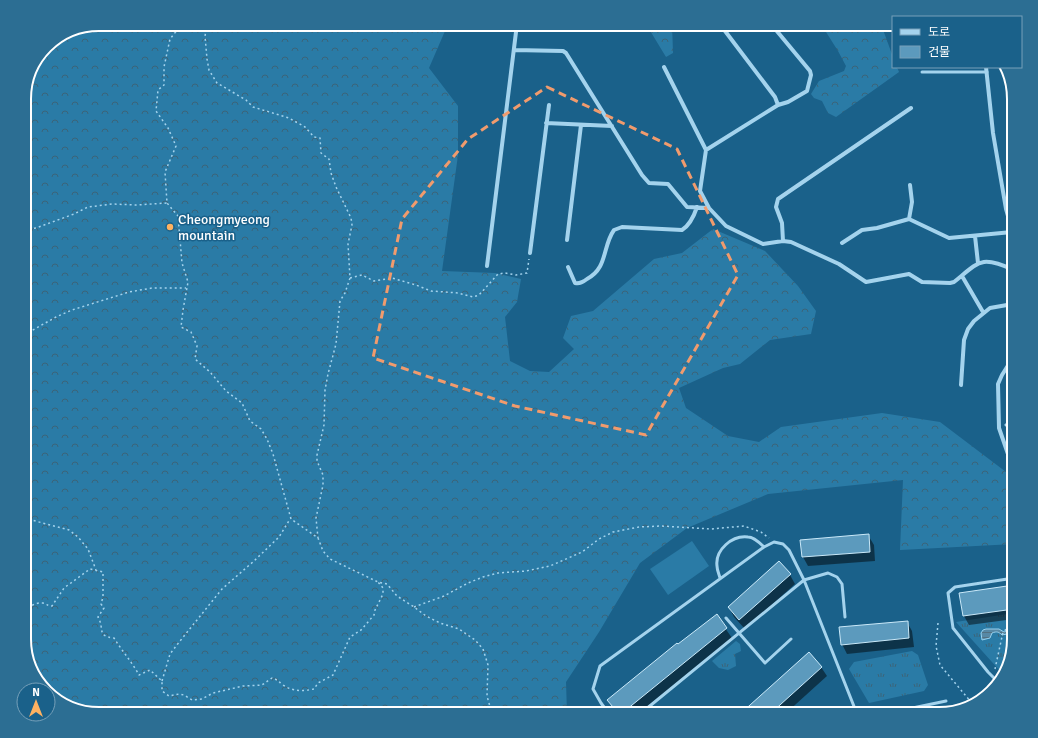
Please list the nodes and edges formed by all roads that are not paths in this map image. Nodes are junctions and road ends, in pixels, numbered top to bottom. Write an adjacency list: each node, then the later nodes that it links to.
1 (516, 31): 4 (street)
2 (725, 31): 9 (street)
3 (777, 31): 9 (street)
4 (514, 50): 13 (street); 27 (street)
5 (664, 67): 14 (street)
6 (986, 69): 7 (lane); 18 (street)
7 (922, 72)
8 (549, 105): 11 (street)
9 (778, 105): 14 (street)
10 (911, 108): 23 (street)
11 (546, 123): 12 (street); 25 (street)
12 (581, 125): 13 (street); 22 (street)
13 (612, 126): 16 (street)
14 (706, 150): 17 (street)
15 (910, 184): 19 (street)
16 (697, 207): 17 (street); 29 (street)
17 (709, 208): 23 (street)
18 (1007, 212)
19 (909, 219): 21 (street); 24 (street)
20 (1007, 233): 21 (street)
21 (975, 236): 26 (street)
22 (567, 240)
23 (783, 241): 30 (street)
24 (842, 243)
25 (530, 253)
26 (978, 263): 28 (street); 30 (street)
27 (487, 266)
28 (1007, 266)
29 (568, 267)
30 (962, 276): 32 (street)
31 (1007, 305): 32 (street)
32 (983, 312): 34 (street)
33 (1007, 367): 35 (street)
34 (961, 385)
35 (1007, 451)
36 (764, 547): 37 (lane); 37 (lane); 39 (lane)
37 (720, 578): 46 (lane)
38 (1007, 579): 44 (lane)
39 (804, 580): 40 (lane); 42 (lane); 48 (lane)
40 (845, 617)
41 (726, 618): 42 (lane)
42 (739, 633): 43 (lane); 47 (lane)
43 (791, 639)
44 (994, 678)
45 (946, 701): 49 (lane)
46 (604, 707)
47 (649, 707)
48 (854, 707)
49 (917, 707)

